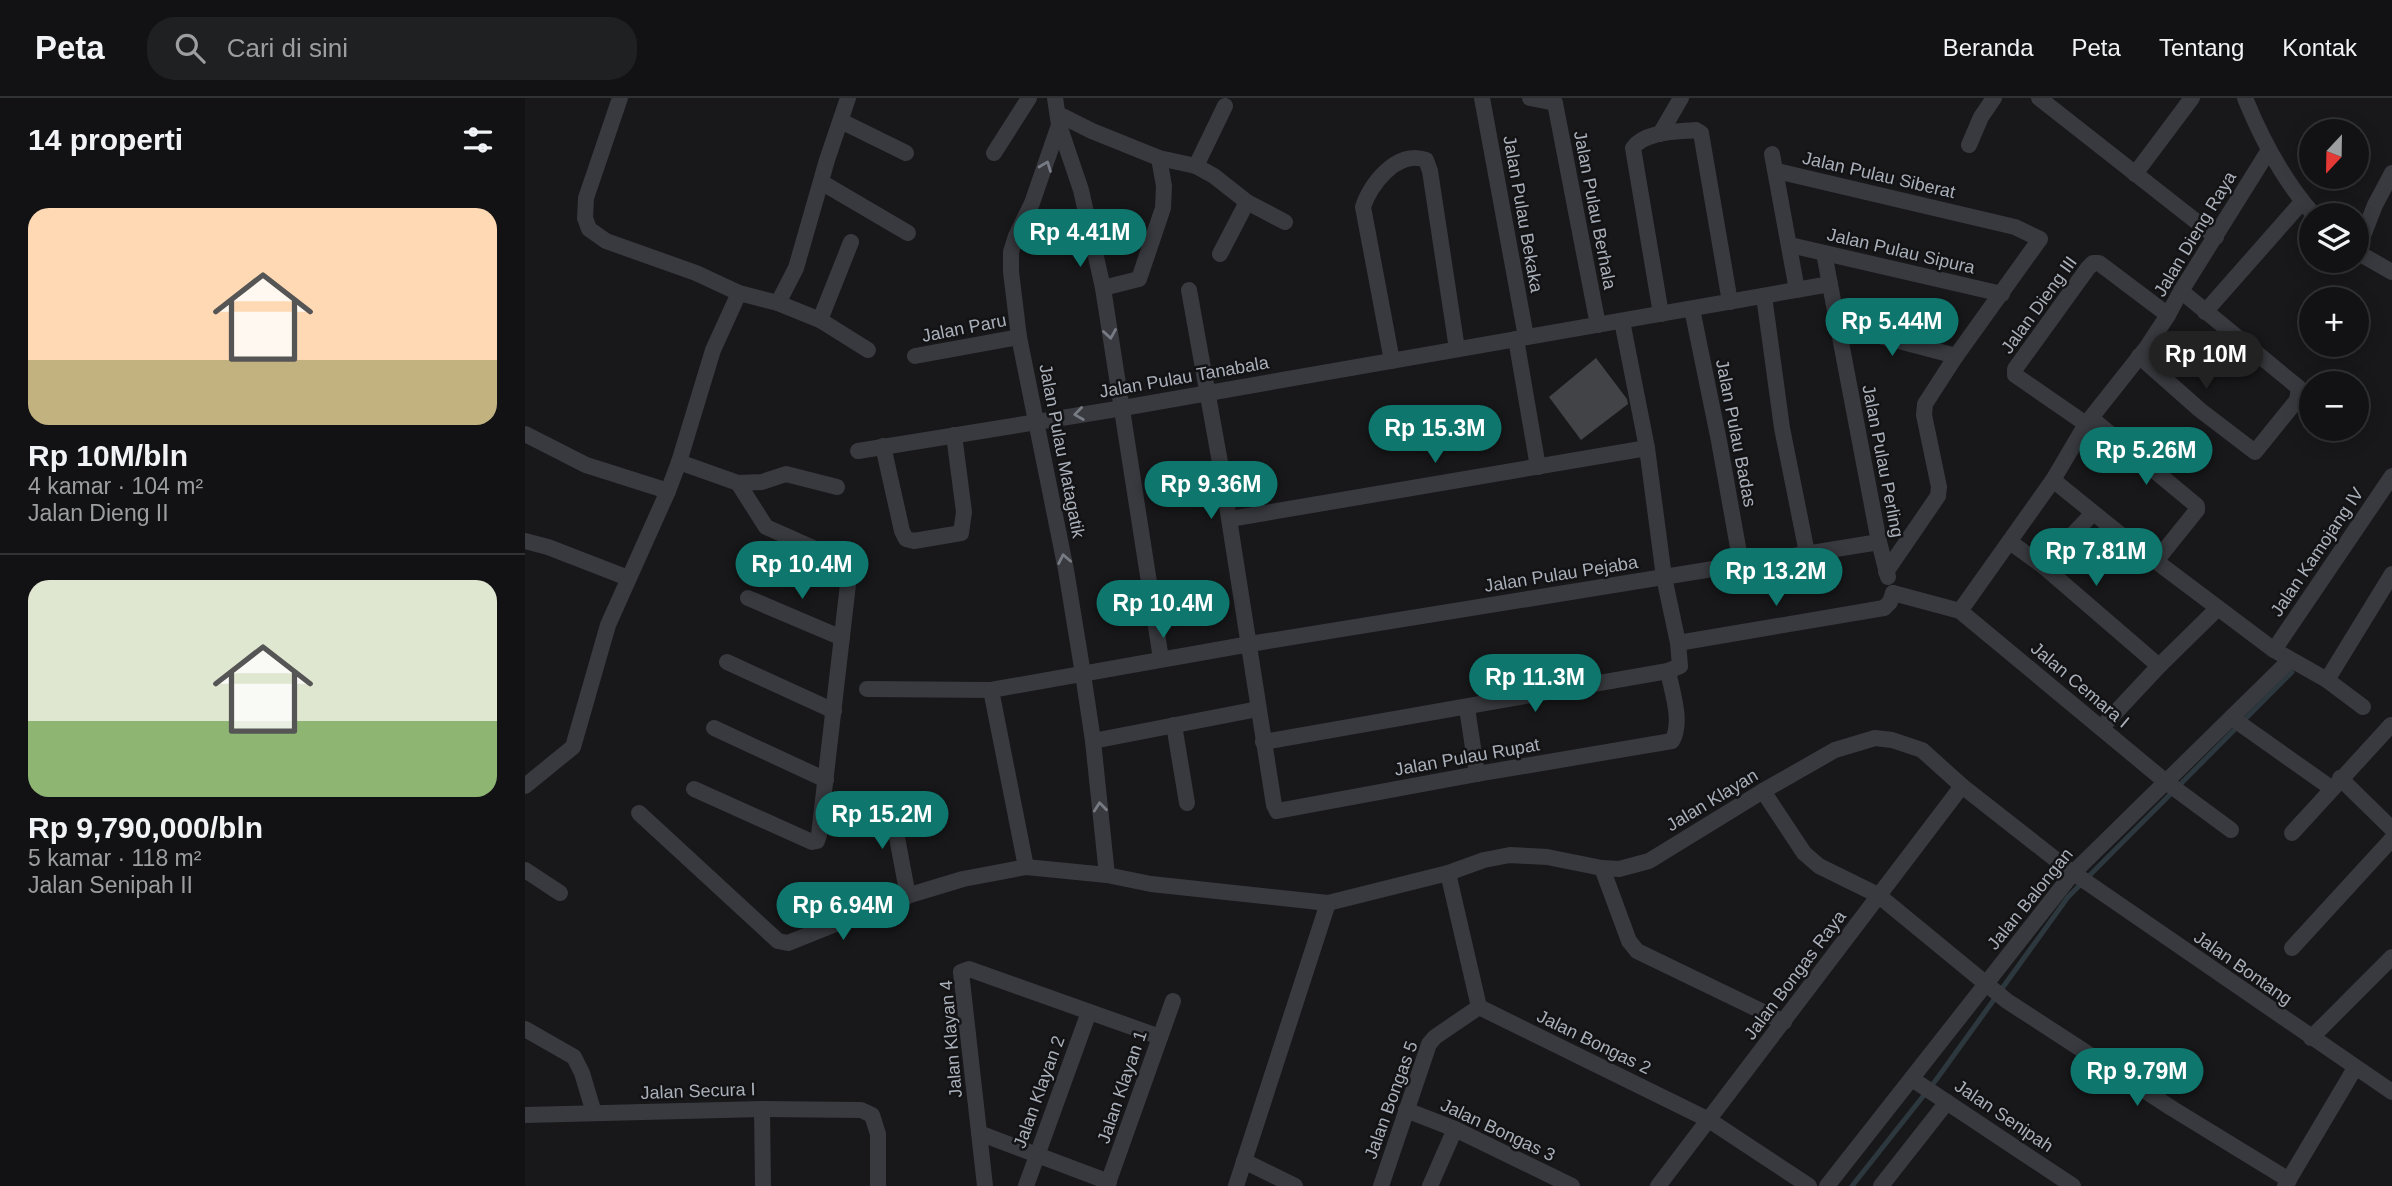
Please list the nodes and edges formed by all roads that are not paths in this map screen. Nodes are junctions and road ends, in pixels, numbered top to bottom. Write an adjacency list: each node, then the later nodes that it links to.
1 (621, 98): 43 (street)
2 (848, 98): 13 (street)
3 (1028, 98): 18 (street)
4 (1482, 98): 57 (street, Jalan Pulau Bekaka)
5 (1530, 98): 54 (street, Jalan Pulau Berhala)
6 (1681, 98): 14 (street)
7 (1994, 98): 15 (street)
8 (2039, 98): 24 (street)
9 (2192, 98): 24 (street)
10 (2245, 98): 16 (street)
11 (1225, 106): 21 (street)
12 (1057, 112): 20 (street); 39 (street); 56 (street, Jalan Pulau Matagatik, one-way to 12)
13 (841, 121): 17 (street); 25 (street)
14 (1660, 134): 46 (street); 50 (street)
15 (1969, 145)
16 (2269, 150): 27 (street); 31 (street, Jalan Dieng Raya)
17 (906, 153)
18 (994, 153)
19 (1773, 154): 22 (street)
20 (1159, 158): 21 (street); 39 (street)
21 (1196, 166): 26 (street)
22 (1777, 171): 33 (street, Jalan Pulau Siberat); 44 (street, Jalan Pulau Siberat)
23 (2392, 173): 28 (street)
24 (2135, 174): 31 (street)
25 (821, 182): 30 (street); 47 (street)
26 (1247, 202): 29 (street); 35 (street)
27 (2302, 202): 49 (street)
28 (2369, 221)
29 (1285, 222)
30 (908, 233)
31 (2216, 237): 42 (street, Jalan Dieng Raya)
32 (851, 242): 52 (street)
33 (1790, 245): 34 (street, Jalan Pulau Sipura); 41 (street, Jalan Pulau Siberat)
34 (1824, 253): 38 (street, Jalan Pulau Perling); 44 (street, Jalan Pulau Sipura)
35 (1220, 254)
36 (2369, 259): 37 (street)
37 (2392, 272)
38 (1830, 284): 41 (street, Jalan Pulau Tanabala); 55 (street, Jalan Pulau Perling)
39 (1103, 288): 65 (street, one-way to 65)
40 (1188, 290): 64 (street)
41 (1797, 290): 45 (street, Jalan Pulau Tanabala)
42 (2181, 291): 49 (street); 51 (street, Jalan Dieng Raya)
43 (739, 293): 47 (street); 73 (street)
44 (2002, 294): 61 (street)
45 (1765, 296): 46 (street, Jalan Pulau Tanabala); 85 (street)
46 (1730, 302): 48 (street, Jalan Pulau Tanabala)
47 (778, 303): 52 (street)
48 (1692, 309): 50 (street, Jalan Pulau Tanabala); 87 (street, Jalan Pulau Badas)
49 (2205, 312): 62 (street)
50 (1661, 314): 53 (street, Jalan Pulau Tanabala)
51 (2168, 315): 62 (street, Jalan Dieng Raya); 67 (street, Jalan Dieng III)
52 (820, 320): 59 (street)
53 (1622, 321): 54 (street, Jalan Pulau Tanabala); 71 (street)
54 (1598, 325): 57 (street, Jalan Pulau Tanabala)
55 (1838, 325): 61 (street); 83 (street, Jalan Pulau Perling)
56 (1019, 337): 60 (street, Jalan Paru); 66 (street, Jalan Pulau Matagatik)
57 (1521, 338): 58 (street, Jalan Pulau Tanabala); 74 (street)
58 (1457, 349): 63 (street, Jalan Pulau Tanabala); 63 (street)
59 (868, 350)
60 (915, 356)
61 (1956, 356): 89 (street)
62 (2139, 356): 67 (street, Jalan Dieng Raya)
63 (1392, 361): 64 (street, Jalan Pulau Tanabala)
64 (1208, 393): 65 (street, Jalan Pulau Tanabala); 81 (street)
65 (1122, 408): 66 (street, Jalan Pulau Tanabala, one-way to 66); 101 (street)
66 (1036, 421): 69 (street, Jalan Pulau Tanabala); 106 (street, Jalan Pulau Matagatik, one-way to 66)
67 (2089, 421): 76 (street, Jalan Dieng Raya); 86 (street)
68 (525, 434): 79 (street)
69 (954, 435): 70 (street, Jalan Pulau Tanabala); 70 (street)
70 (883, 446): 72 (street, Jalan Pulau Tanabala)
71 (1647, 448): 74 (street); 91 (street)
72 (858, 451)
73 (679, 462): 77 (street); 79 (street)
74 (1538, 467): 81 (street)
75 (2392, 476): 100 (street, Jalan Kamojang IV)
76 (2053, 480): 80 (street); 84 (street, Jalan Dieng Raya)
77 (739, 483): 78 (street); 97 (street)
78 (837, 486)
79 (668, 491): 92 (street)
80 (2093, 513): 86 (street); 88 (street)
81 (1230, 519): 99 (street)
82 (525, 541): 92 (street)
83 (1879, 542): 85 (street, Jalan Pulau Pejaba); 89 (street, Jalan Pulau Perling)
84 (2010, 542): 88 (street); 96 (street, Jalan Dieng Raya)
85 (1807, 554): 87 (street, Jalan Pulau Pejaba)
86 (2156, 561): 95 (street)
87 (1741, 564): 91 (street, Jalan Pulau Pejaba)
88 (2043, 566): 104 (street)
89 (1886, 572): 93 (street, Jalan Pulau Perling)
90 (2392, 574): 107 (street)
91 (1664, 577): 98 (street); 99 (street, Jalan Pulau Pejaba)
92 (628, 578): 121 (street)
93 (1893, 593): 96 (street, Jalan Cemara I); 98 (street)
94 (748, 598): 97 (street)
95 (2218, 608): 100 (street); 104 (street)
96 (1960, 611): 118 (street, Jalan Cemara I)
97 (842, 638): 113 (street)
98 (1678, 643): 105 (street)
99 (1250, 644): 101 (street, Jalan Pulau Pejaba); 112 (street)
100 (2274, 650): 102 (street)
101 (1161, 659): 106 (street, Jalan Pulau Pejaba)
102 (2290, 660): 107 (street); 114 (street, Jalan Balongan)
103 (727, 662): 113 (street)
104 (2158, 666): 118 (street)
105 (1668, 671): 111 (street); 122 (street, Jalan Pulau Rupat)
106 (1083, 674): 109 (street, Jalan Pulau Pejaba); 119 (street, Jalan Pulau Matagatik)
107 (2327, 680): 110 (street)
108 (867, 689): 109 (street, Jalan Pulau Pejaba)
109 (991, 690): 137 (street)
110 (2363, 707)
111 (1467, 708): 120 (street); 122 (street)
112 (1258, 709): 115 (street); 120 (street)
113 (834, 711): 123 (street)
114 (2238, 722): 124 (street); 127 (street, Jalan Balongan)
115 (1174, 725): 119 (street); 130 (street)
116 (2391, 725): 124 (street)
117 (714, 728): 123 (street)
118 (2101, 728): 127 (street, Jalan Cemara I)
119 (1093, 741): 141 (street, Jalan Pulau Matagatik, one-way to 119)
120 (1263, 742): 122 (street, Jalan Pulau Rupat)
121 (532, 771): 125 (street)
122 (1477, 774)
123 (826, 780): 128 (street)
124 (2336, 783): 133 (street); 135 (street)
125 (525, 786)
126 (1962, 786): 129 (street, Jalan Klayan); 142 (street, Jalan Klayan); 144 (street, Jalan Bongas Raya)
127 (2172, 787): 134 (street, Jalan Cemara I); 142 (street, Jalan Balongan)
128 (694, 789)
129 (1763, 791): 138 (street, Jalan Klayan); 144 (street)
130 (1187, 803)
131 (639, 813): 145 (street, Jalan Klayan)
132 (847, 815): 145 (street)
133 (2392, 829)
134 (2231, 830)
135 (2292, 833)
136 (2392, 839): 147 (street)
137 (1026, 867): 141 (street, Jalan Klayan); 145 (street, Jalan Klayan)
138 (1602, 868): 140 (street, Jalan Klayan); 153 (street)
139 (525, 870): 143 (street)
140 (1448, 873): 146 (street, Jalan Klayan); 151 (street)
141 (1107, 875): 146 (street, Jalan Klayan)
142 (2081, 878): 149 (street, Jalan Balongan); 156 (street, Jalan Bontang)
143 (560, 893)
144 (1878, 895): 149 (street); 153 (street, Jalan Bongas Raya)
145 (908, 896)
146 (1328, 903): 169 (street)
147 (2292, 948)
148 (2392, 957): 156 (street)
149 (1989, 988): 158 (street, Jalan Balongan); 170 (street)
150 (1173, 1001): 155 (street, Jalan Klayan 1)
151 (1479, 1007): 162 (street, Jalan Bongas 5); 165 (street, Jalan Bongas 2)
152 (1089, 1012): 155 (street, Jalan Klayan 4); 167 (street, Jalan Klayan 4); 168 (street, Jalan Klayan 2)
153 (1784, 1022): 165 (street, Jalan Bongas Raya)
154 (525, 1029): 163 (street)
155 (1160, 1037): 171 (street, Jalan Klayan 1)
156 (2311, 1038): 157 (street, Jalan Bontang)
157 (2355, 1068): 159 (street, Jalan Bontang); 170 (street)
158 (1918, 1082): 160 (street, Jalan Senipah); 184 (street, Jalan Balongan)
159 (2392, 1092)
160 (1944, 1100): 172 (street, Jalan Senipah); 185 (street)
161 (762, 1109): 163 (street, Jalan Secura I); 173 (street); 174 (street, Jalan Secura I)
162 (1406, 1110): 166 (street, Jalan Bongas 3); 179 (street, Jalan Bongas 5)
163 (594, 1113): 164 (street, Jalan Secura I)
164 (525, 1115)
165 (1710, 1120): 182 (street, Jalan Bongas Raya); 183 (street, Jalan Bongas 2)
166 (1455, 1129): 180 (street); 181 (street, Jalan Bongas 3)
167 (979, 1133): 168 (street); 175 (street, Jalan Klayan 4)
168 (1036, 1154): 171 (street); 176 (street, Jalan Klayan 2)
169 (1244, 1161): 177 (street); 178 (street)
170 (2287, 1183)
171 (1108, 1184)
172 (2065, 1184)
173 (763, 1186)
174 (878, 1186)
175 (985, 1186)
176 (1026, 1186)
177 (1236, 1186)
178 (1295, 1186)
179 (1381, 1186)
180 (1430, 1186)
181 (1572, 1186)
182 (1658, 1186)
183 (1809, 1186)
184 (1828, 1186)
185 (1881, 1186)

